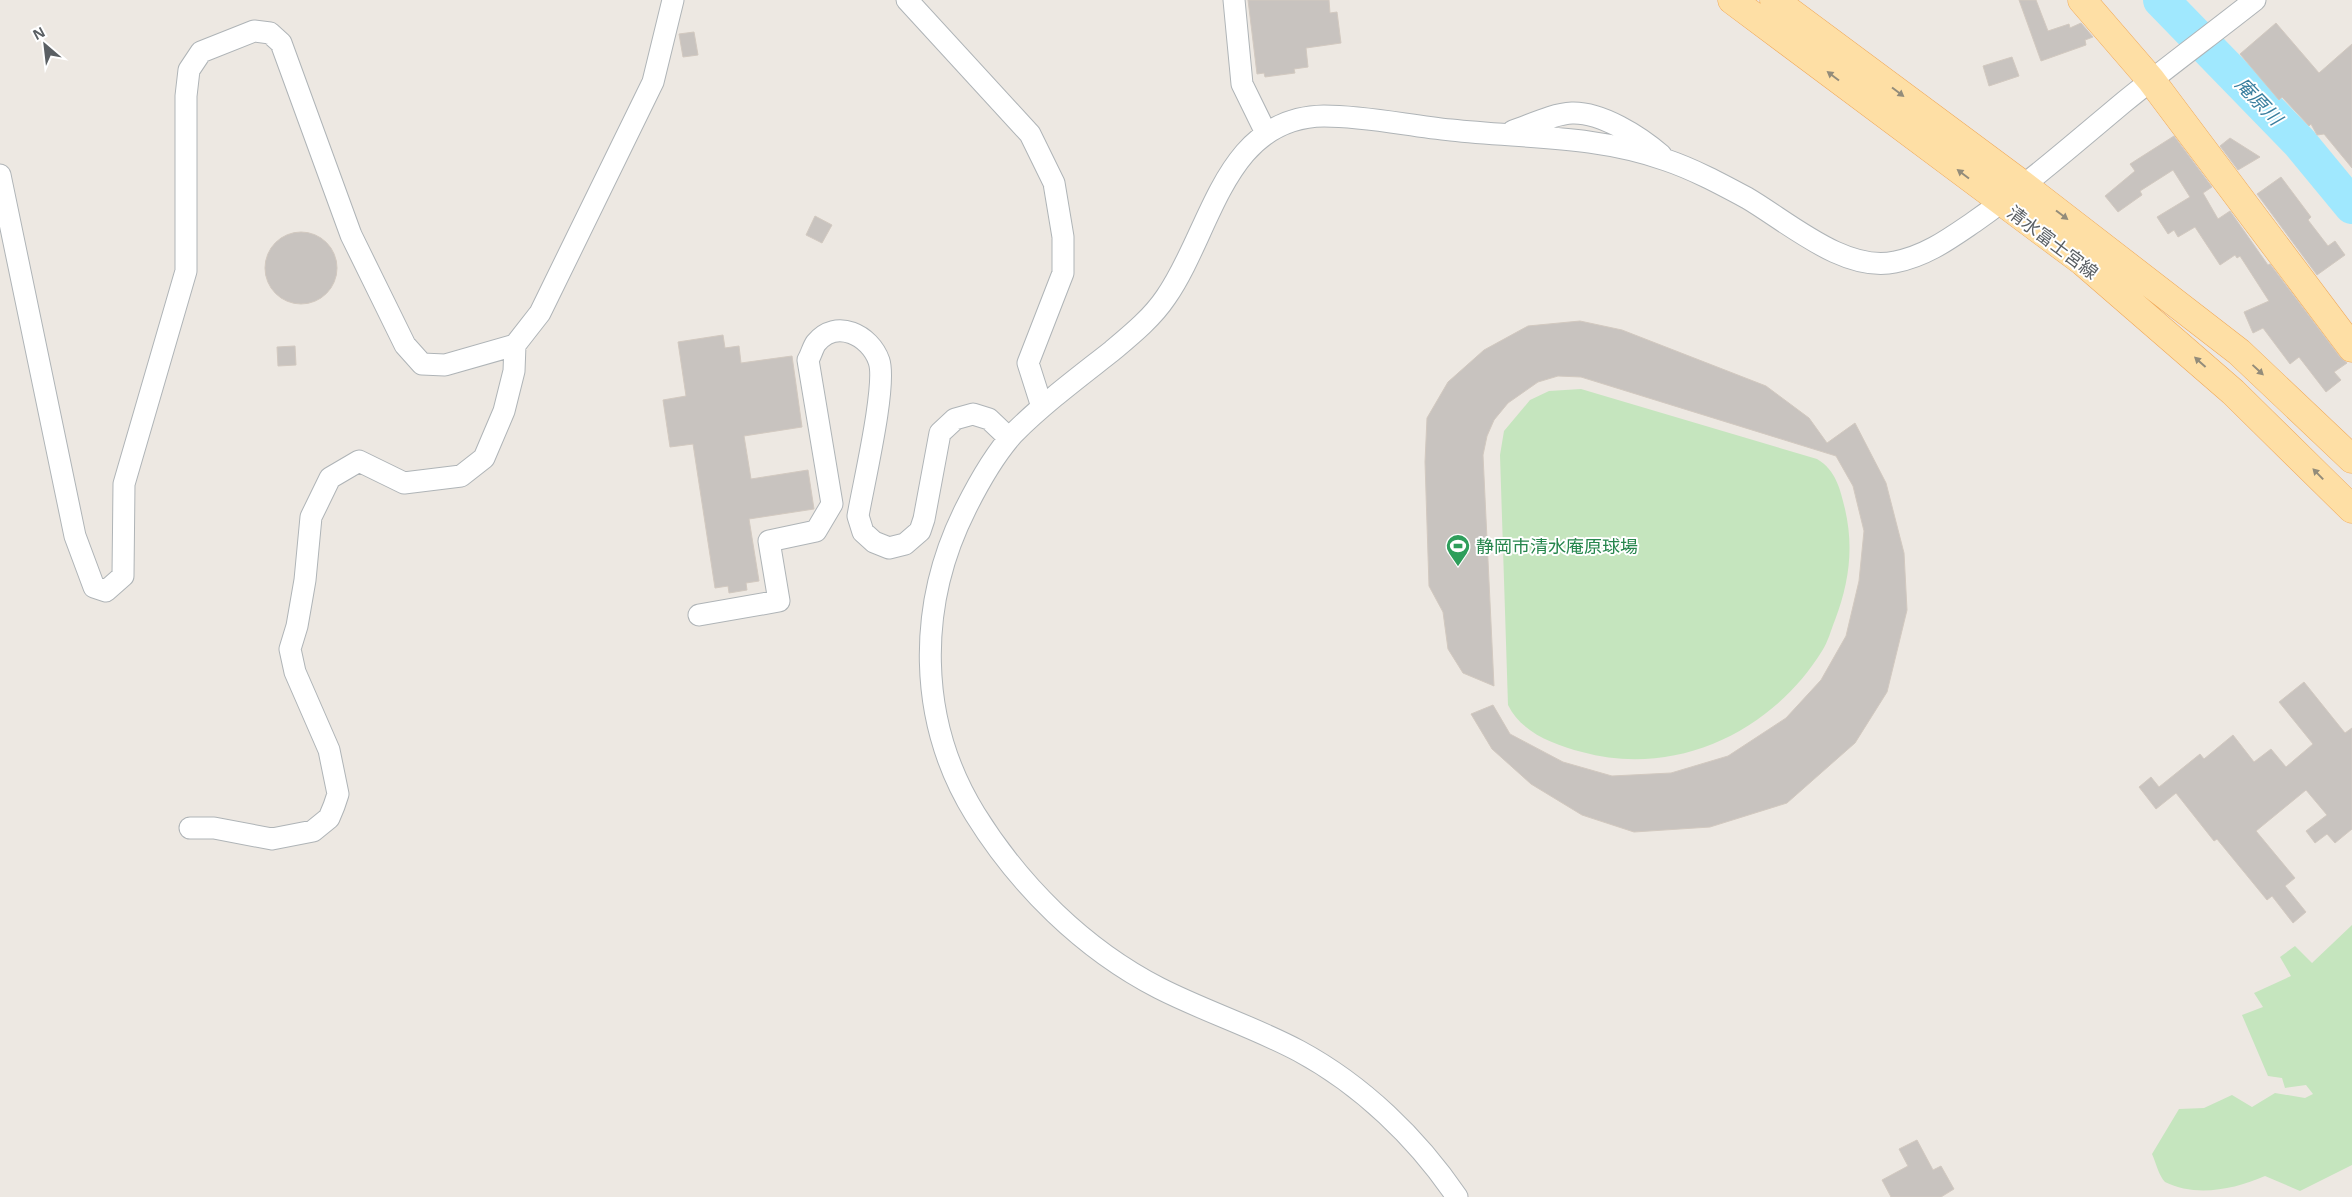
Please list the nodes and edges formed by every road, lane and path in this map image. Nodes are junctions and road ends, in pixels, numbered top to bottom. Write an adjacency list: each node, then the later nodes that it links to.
1 (673, 0): 13 (street)
2 (907, 0): 15 (street)
3 (1234, 0): 9 (street)
4 (1732, 0): 12 (main road, 清水富士宮線, one-way to 4)
5 (1774, 0): 11 (main road, 清水富士宮線, one-way to 11)
6 (2082, 0): 8 (main road)
7 (2255, 0): 8 (street)
8 (2151, 80): 11 (street); 14 (main road)
9 (1266, 133): 12 (street); 15 (street)
10 (0, 175): 13 (street)
11 (2023, 185): 12 (street); 17 (main road, 清水富士宮線, one-way to 17)
12 (2002, 203): 18 (main road, 清水富士宮線, one-way to 12)
13 (515, 345): 20 (street)
14 (2352, 348)
15 (1042, 406): 16 (street)
16 (1009, 438): 19 (street); 21 (street)
17 (2352, 459)
18 (2352, 509)
19 (699, 615)
20 (190, 828)
21 (1457, 1197)

